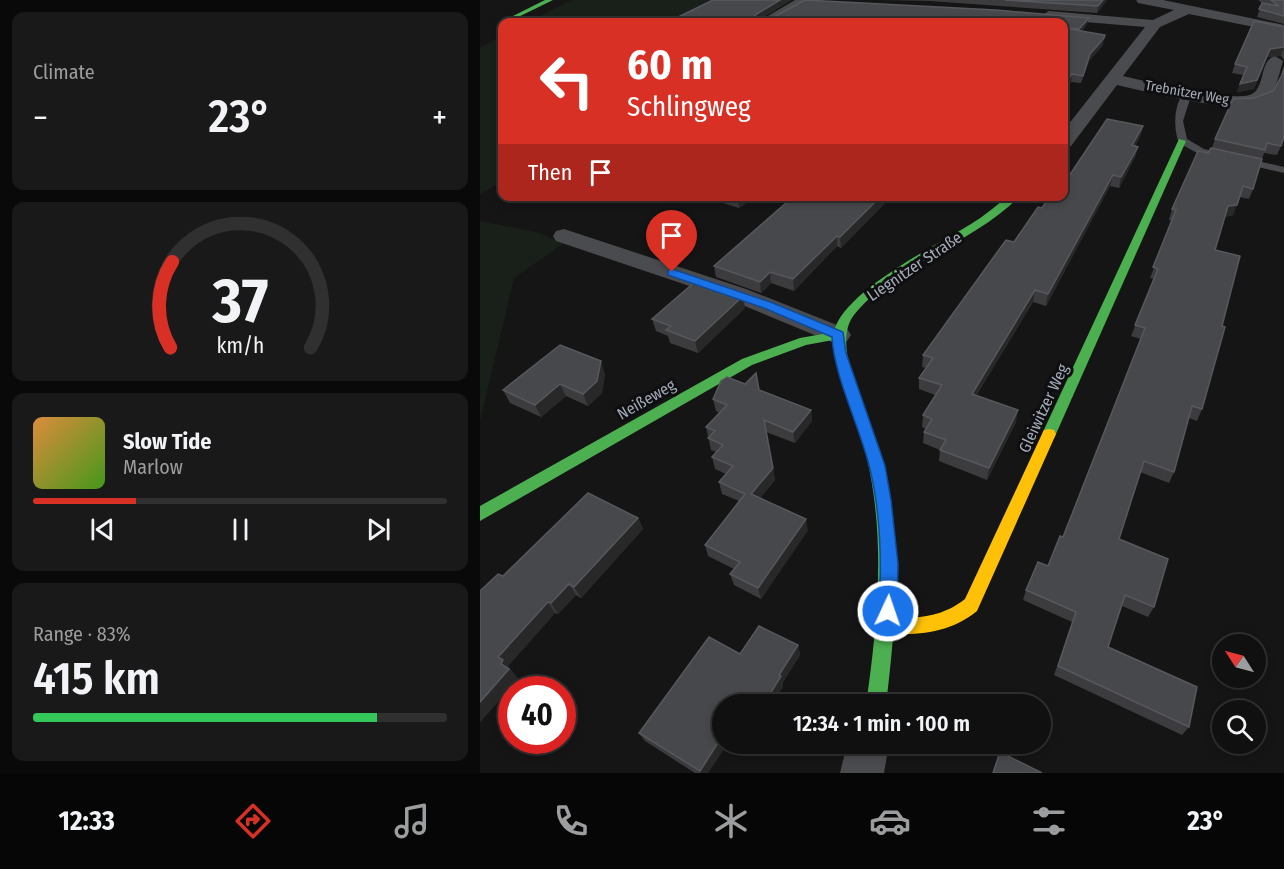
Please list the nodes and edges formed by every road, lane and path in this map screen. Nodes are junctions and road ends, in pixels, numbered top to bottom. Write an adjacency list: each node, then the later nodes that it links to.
1 (523, 0): 7 (main road)
2 (550, 0): 8 (main road)
3 (805, 0): 9 (street)
4 (1143, 0): 5 (street)
5 (1186, 10): 10 (street); 11 (street)
6 (1036, 13): 10 (street)
7 (503, 18)
8 (507, 18)
9 (772, 18)
10 (1155, 24): 13 (street)
11 (1284, 29)
12 (1275, 61): 14 (street, Trebnitzer Weg)
13 (1112, 79): 14 (street, Trebnitzer Weg); 15 (street)
14 (1188, 93): 16 (lane)
15 (1068, 134)
16 (1182, 141): 17 (lane); 22 (main road, Gleiwitzer Weg)
17 (1284, 170)
18 (1008, 201): 20 (main road, Liegnitzer Straße)
19 (564, 236): 20 (street)
20 (838, 335): 21 (main road, Neißeweg); 22 (main road)
21 (480, 514)
22 (887, 626): 23 (main road)
23 (878, 694)
24 (866, 754): 25 (street)
25 (862, 773)

